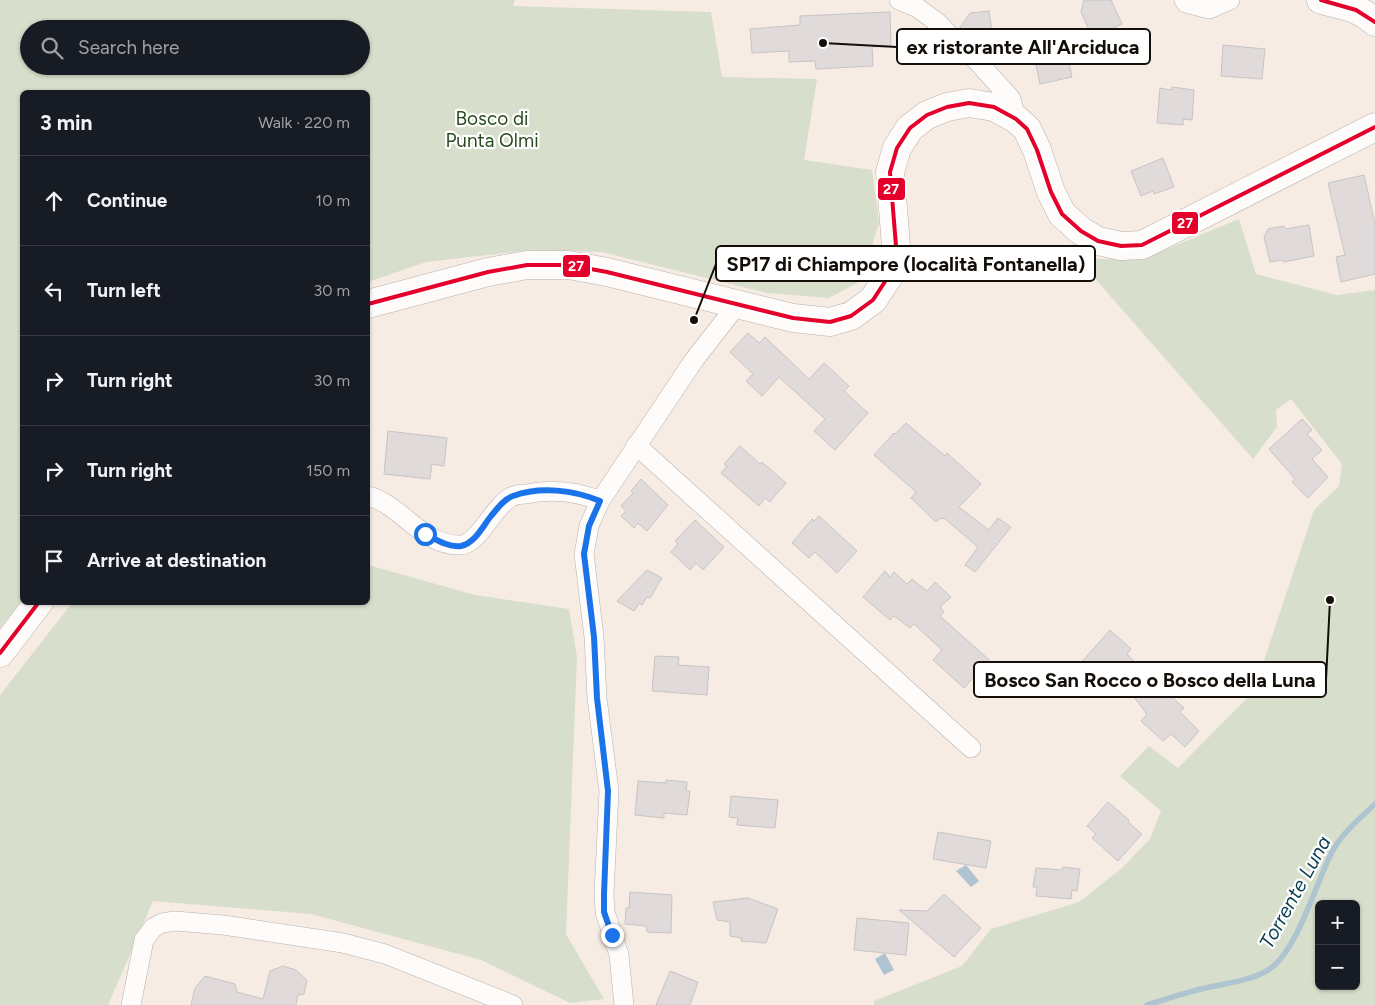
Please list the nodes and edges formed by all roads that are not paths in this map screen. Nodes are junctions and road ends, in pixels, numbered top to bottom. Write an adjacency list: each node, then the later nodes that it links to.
1 (898, 0): 6 (street)
2 (1230, 0): 4 (street)
3 (1321, 0): 5 (street)
4 (1184, 1)
5 (1375, 22)
6 (1016, 119): 7 (street); 9 (street)
7 (1375, 127)
8 (370, 303): 9 (street)
9 (737, 305): 10 (street)
10 (636, 445): 12 (street); 15 (street)
11 (370, 497): 12 (street)
12 (600, 501): 18 (street)
13 (38, 605): 14 (street)
14 (0, 653)
15 (971, 748)
16 (131, 1005): 17 (street)
17 (513, 1005)
18 (624, 1005)

